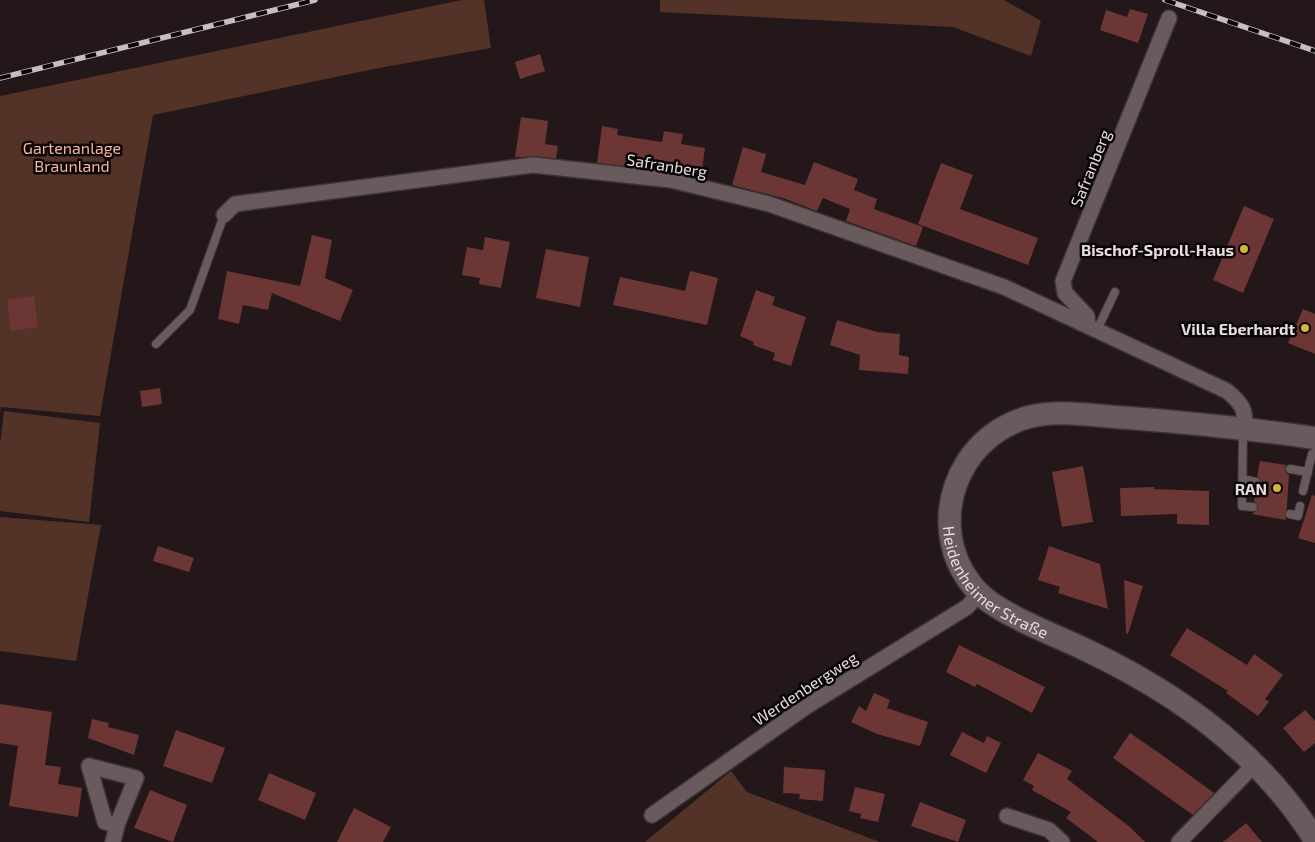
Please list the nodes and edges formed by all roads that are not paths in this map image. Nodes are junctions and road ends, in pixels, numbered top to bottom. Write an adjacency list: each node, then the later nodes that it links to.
1 (1169, 18): 4 (street, Safranberg)
2 (224, 215): 4 (street, Safranberg); 5 (lane)
3 (1115, 292): 4 (lane)
4 (1092, 328): 6 (street, Safranberg)
5 (156, 344)
6 (1243, 428): 7 (main road, Heidenheimer Straße); 11 (lane); 17 (main road, Heidenheimer Straße)
7 (1315, 438)
8 (1315, 452): 10 (lane)
9 (1290, 469): 10 (lane)
10 (1308, 472): 13 (lane)
11 (1244, 479): 12 (lane); 15 (lane)
12 (1256, 482)
13 (1303, 491)
14 (1300, 506): 16 (lane)
15 (1253, 507)
16 (1290, 514)
17 (979, 594): 18 (main road, Heidenheimer Straße); 19 (street, Werdenbergweg)
18 (1254, 764): 22 (main road, Heidenheimer Straße); 25 (street)
19 (652, 815)
20 (1007, 816): 24 (street)
21 (117, 824): 23 (street)
22 (1315, 840)
23 (113, 842)
24 (1062, 842)
25 (1179, 842)

